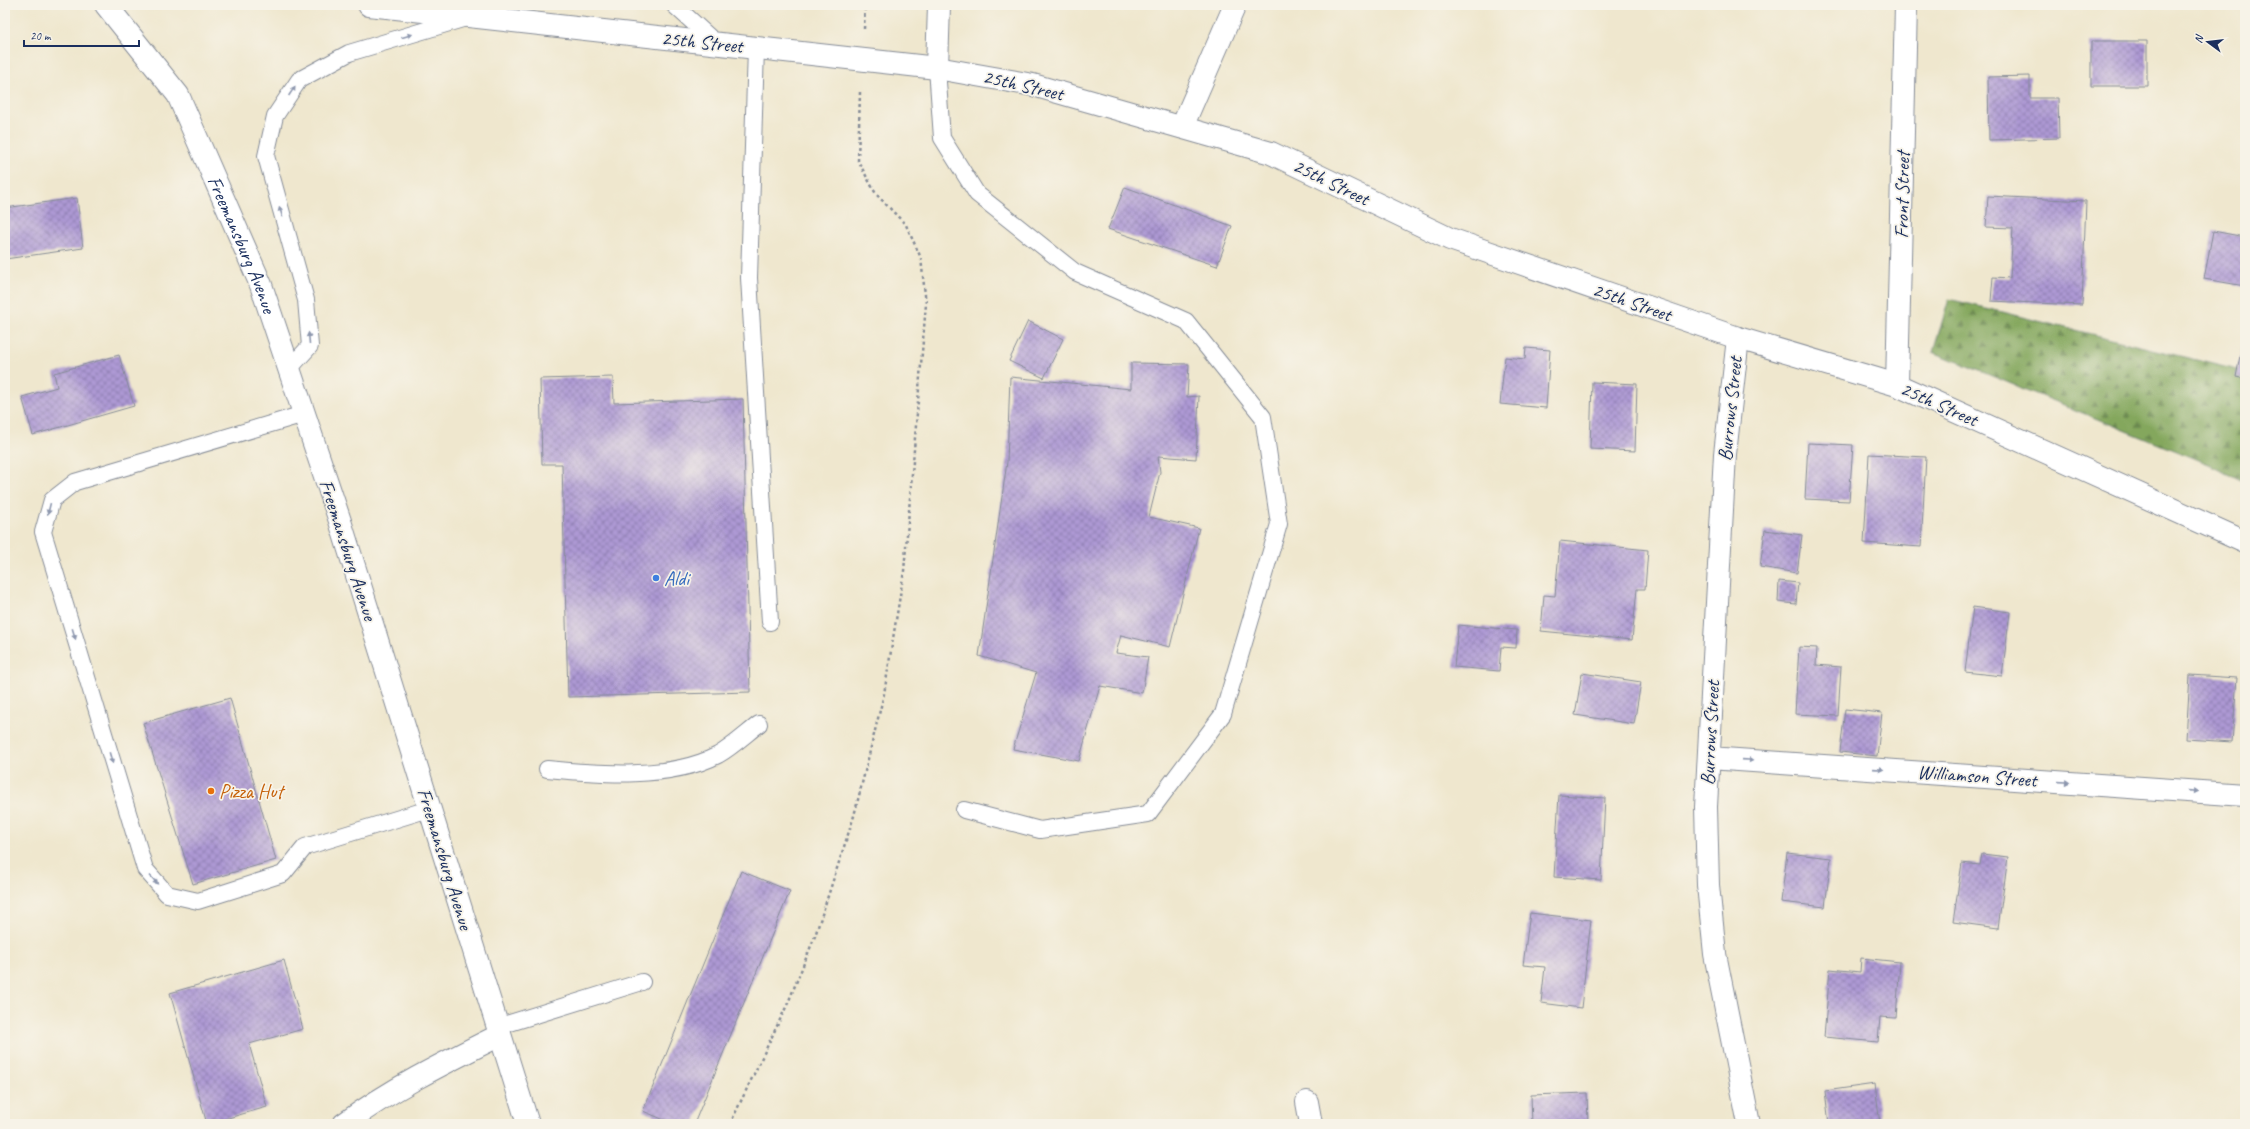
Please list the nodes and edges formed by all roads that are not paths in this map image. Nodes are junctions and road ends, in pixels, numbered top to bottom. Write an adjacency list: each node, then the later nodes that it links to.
1 (106, 5): 13 (main road, Freemansburg Avenue)
2 (369, 5): 7 (main road, 25th Street)
3 (674, 5): 8 (lane)
4 (939, 5): 10 (main road)
5 (1235, 5): 11 (main road)
6 (1906, 5): 14 (main road, Front Street)
7 (473, 16): 8 (main road, 25th Street); 13 (lane, one-way to 7)
8 (718, 44): 9 (main road, 25th Street)
9 (756, 48): 10 (main road, 25th Street); 17 (lane)
10 (937, 68): 11 (main road, 25th Street); 23 (lane)
11 (1182, 127): 12 (main road, 25th Street)
12 (1738, 338): 14 (main road, 25th Street); 19 (main road, Burrows Street)
13 (289, 369): 15 (main road, Freemansburg Avenue)
14 (1897, 385): 16 (main road, 25th Street)
15 (304, 414): 22 (main road, Freemansburg Avenue); 22 (lane, one-way to 22)
16 (2245, 542)
17 (770, 622)
18 (759, 724): 20 (lane)
19 (1709, 758): 21 (main road, Williamson Street, one-way to 21); 30 (main road, Burrows Street)
20 (547, 769)
21 (2245, 795)
22 (429, 809): 25 (main road, Freemansburg Avenue)
23 (964, 810)
24 (642, 982): 25 (lane)
25 (498, 1031): 27 (main road); 28 (main road, Freemansburg Avenue)
26 (1307, 1102): 29 (main road)
27 (344, 1124)
28 (528, 1124)
29 (1311, 1124)
30 (1750, 1124)

